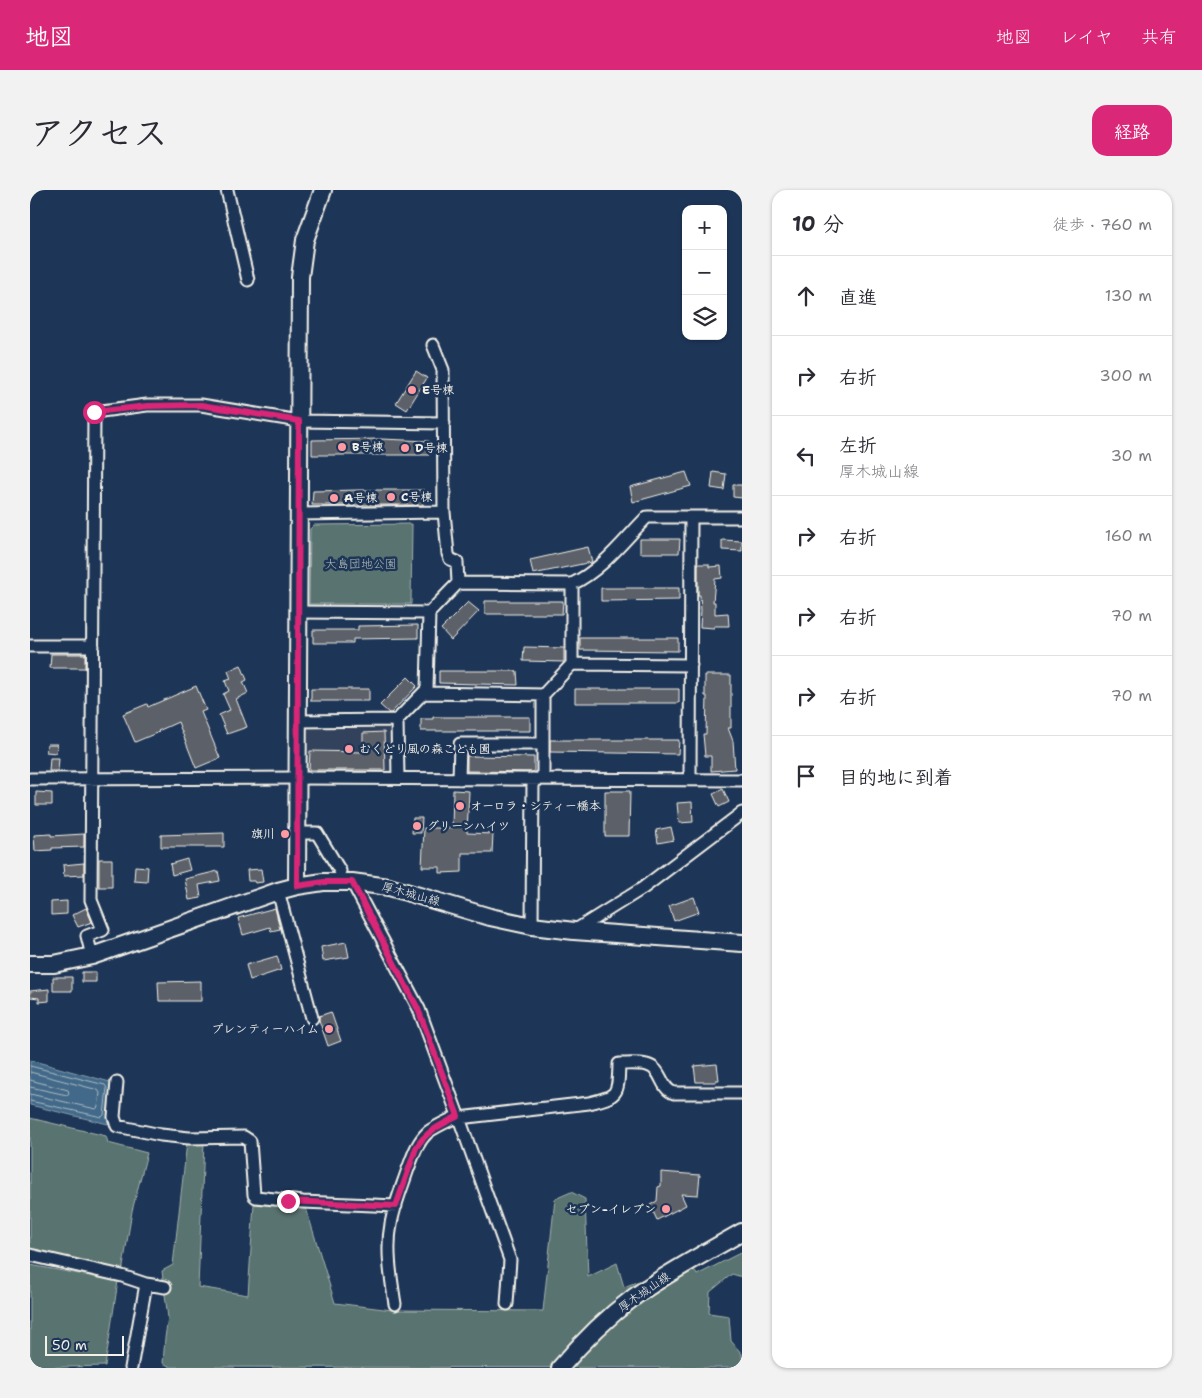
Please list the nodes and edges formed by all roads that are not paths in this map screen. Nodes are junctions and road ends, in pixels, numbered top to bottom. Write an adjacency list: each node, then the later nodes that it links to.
1 (227, 190): 3 (street)
2 (322, 190): 5 (main road)
3 (248, 280)
4 (433, 345): 6 (street)
5 (299, 421): 6 (street); 8 (main road); 16 (street)
6 (444, 424): 7 (street)
7 (444, 512): 8 (street); 11 (street)
8 (298, 514): 13 (main road)
9 (691, 517): 10 (street); 12 (street); 18 (street)
10 (742, 517)
11 (458, 584): 12 (street); 14 (street)
12 (572, 584): 17 (street)
13 (298, 612): 14 (street); 22 (main road)
14 (429, 613): 19 (street)
15 (30, 646): 16 (street)
16 (93, 646): 30 (street)
17 (572, 664): 18 (street); 20 (street)
18 (691, 665): 29 (street)
19 (424, 693): 20 (street); 21 (street)
20 (543, 695): 23 (street)
21 (397, 720): 22 (street); 25 (street)
22 (297, 722): 24 (main road)
23 (542, 744): 27 (street); 28 (street)
24 (298, 778): 25 (street); 30 (street); 33 (main road)
25 (398, 778): 27 (street)
26 (30, 779): 30 (street)
27 (459, 779): 28 (street)
28 (538, 779): 29 (street); 37 (street)
29 (690, 779): 31 (street)
30 (92, 780): 40 (street)
31 (742, 780)
32 (742, 813): 38 (street)
33 (298, 833): 34 (street); 35 (main road)
34 (346, 876): 35 (main road, 厚木城山線); 37 (main road, 厚木城山線); 45 (street)
35 (297, 886): 36 (main road, 厚木城山線)
36 (278, 891): 40 (main road, 厚木城山線); 42 (street)
37 (532, 926): 38 (main road, 厚木城山線)
38 (574, 930): 39 (main road, 厚木城山線)
39 (742, 943)
40 (92, 956): 41 (main road, 厚木城山線)
41 (30, 964)
42 (312, 1018)
43 (117, 1082): 46 (street)
44 (742, 1093): 45 (street)
45 (458, 1117): 46 (street); 52 (street)
46 (396, 1206): 51 (street)
47 (742, 1232): 54 (main road, 厚木城山線)
48 (30, 1256): 49 (street)
49 (146, 1284): 50 (street); 53 (street)
50 (164, 1286)
51 (395, 1304)
52 (508, 1304)
53 (131, 1368)
54 (560, 1368)

